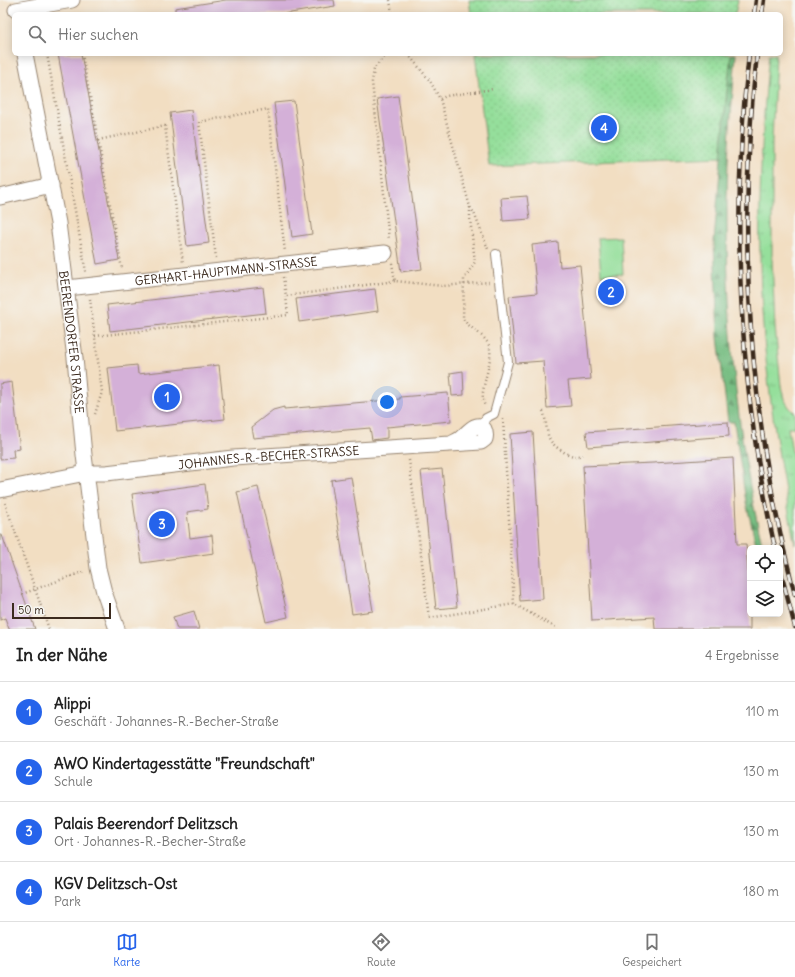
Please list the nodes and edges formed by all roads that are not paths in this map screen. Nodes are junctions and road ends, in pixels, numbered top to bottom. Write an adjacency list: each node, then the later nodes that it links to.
1 (72, 0): 2 (street)
2 (16, 8)
3 (25, 56): 4 (street, BEERENDORFER STRASSE)
4 (51, 185): 5 (street); 8 (street, BEERENDORFER STRASSE)
5 (0, 197)
6 (496, 254): 9 (lane)
7 (388, 255): 8 (street, GERHART-HAUPTMANN-STRASSE)
8 (67, 288): 10 (street, BEERENDORFER STRASSE)
9 (481, 427): 10 (street, JOHANNES-R.-BECHER-STRASSE)
10 (86, 473): 11 (street, JOHANNES-R.-BECHER-STRASSE); 12 (street, BEERENDORFER STRASSE)
11 (0, 490)
12 (117, 629)

